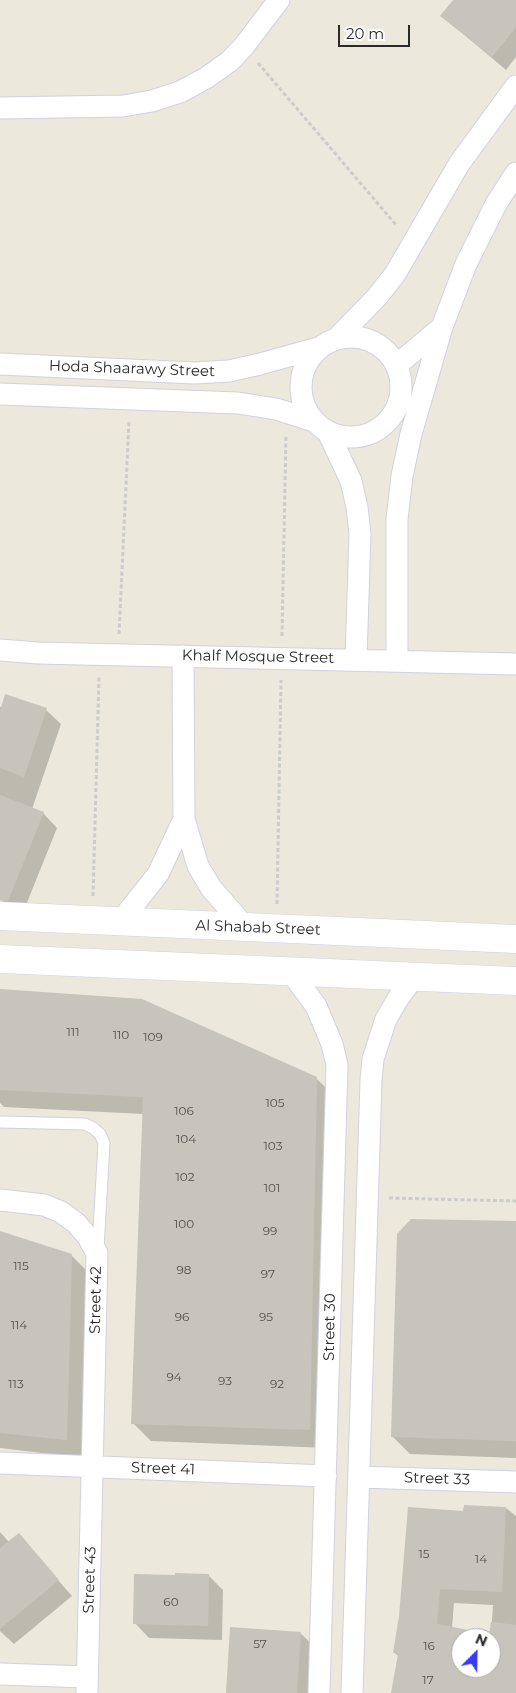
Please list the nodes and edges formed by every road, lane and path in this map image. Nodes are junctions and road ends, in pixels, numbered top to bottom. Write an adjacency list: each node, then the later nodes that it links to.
1 (279, 0): 2 (street)
2 (244, 46): 4 (street); 6 (path)
3 (516, 86): 6 (street)
4 (0, 108)
5 (516, 173): 7 (street)
6 (413, 245): 8 (street)
7 (442, 327): 10 (street); 15 (street)
8 (329, 343): 9 (street, Hoda Shaarawy Street); 10 (street); 14 (street)
9 (0, 364)
10 (397, 365): 13 (street)
11 (0, 394): 12 (street, Hoda Shaarawy Street)
12 (130, 399): 14 (street, Hoda Shaarawy Street); 17 (path)
13 (398, 406): 14 (street); 15 (street)
14 (321, 426): 19 (street)
15 (411, 434): 20 (street)
16 (0, 650): 17 (street, Khalf Mosque Street)
17 (109, 654): 18 (street, Khalf Mosque Street); 24 (path)
18 (183, 656): 19 (street, Khalf Mosque Street); 22 (street)
19 (356, 659): 20 (street, Khalf Mosque Street)
20 (397, 660): 21 (street, Khalf Mosque Street)
21 (516, 664)
22 (184, 819): 25 (street); 26 (street)
23 (0, 916): 24 (street, Al Shabab Street)
24 (92, 921): 25 (street, Al Shabab Street)
25 (120, 922): 26 (street, Al Shabab Street)
26 (246, 928): 27 (street, Al Shabab Street)
27 (516, 939)
28 (0, 960): 29 (street)
29 (291, 972): 30 (street); 32 (street, Street 30)
30 (414, 977): 31 (street); 33 (street)
31 (516, 981)
32 (335, 1118): 33 (street); 41 (street, Street 30)
33 (369, 1120): 35 (street)
34 (0, 1122): 38 (lane)
35 (367, 1198): 37 (path); 42 (street)
36 (0, 1200): 38 (street, Street 42)
37 (516, 1202)
38 (97, 1253): 40 (street, Street 42)
39 (0, 1463): 40 (street, Street 41)
40 (93, 1466): 41 (street, Street 41); 47 (street, Street 43)
41 (326, 1476): 44 (street, Street 30)
42 (359, 1477): 43 (street, Street 33); 45 (street)
43 (516, 1482)
44 (323, 1544): 45 (street); 48 (street, Street 30)
45 (357, 1544): 49 (street)
46 (0, 1674): 47 (street)
47 (87, 1685)
48 (319, 1693)
49 (352, 1693)

